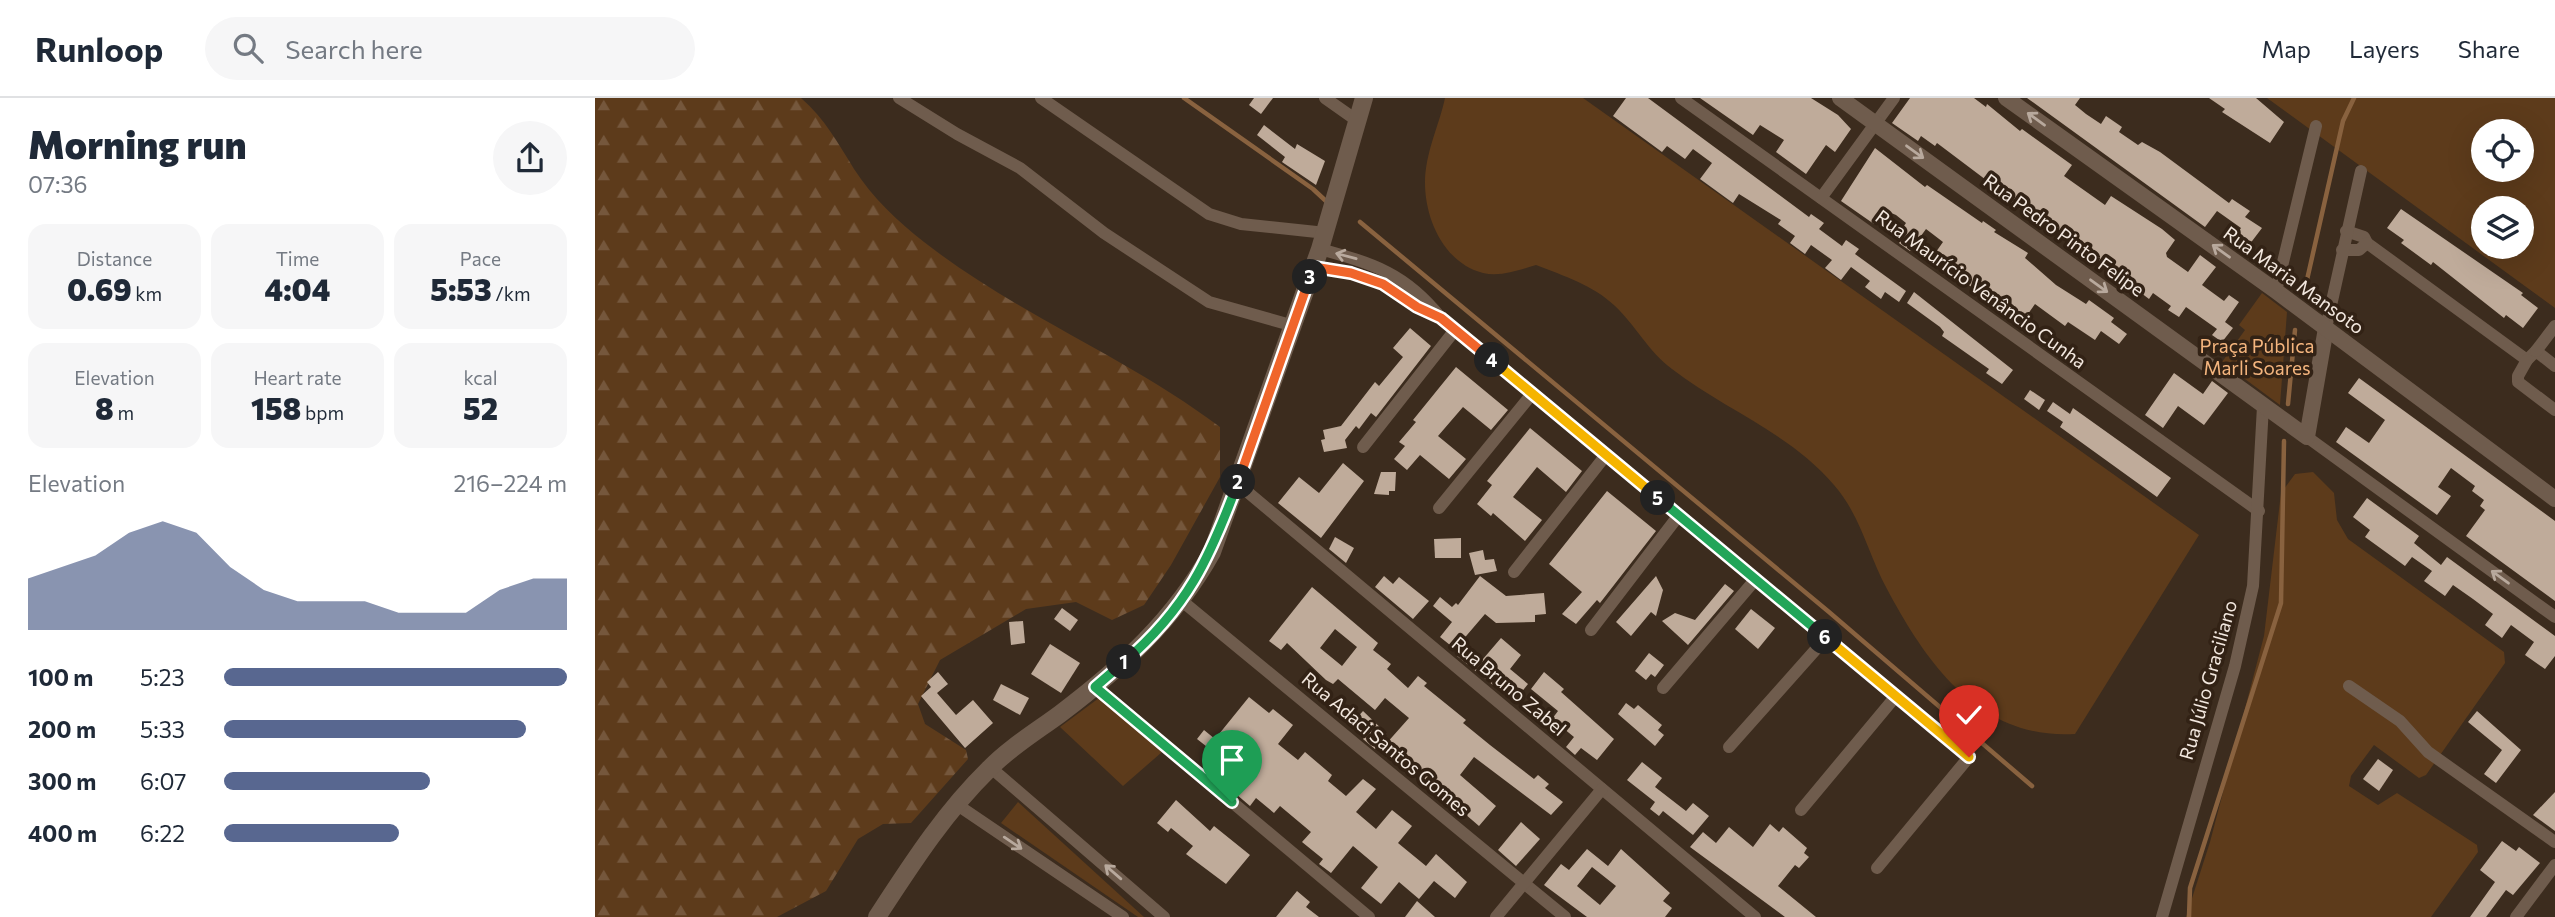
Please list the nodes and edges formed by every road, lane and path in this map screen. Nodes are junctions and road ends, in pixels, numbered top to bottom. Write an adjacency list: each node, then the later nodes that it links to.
1 (1041, 98): 15 (street)
2 (1325, 98): 9 (street)
3 (1364, 98): 9 (main road)
4 (1681, 98): 13 (street, Rua Maurício Venâncio Cunha)
5 (1840, 98): 10 (street, Rua Pedro Pinto Felipe)
6 (1893, 98): 10 (street)
7 (2005, 98): 19 (street, Rua Maria Mansoto, one-way to 7)
8 (905, 100): 21 (street)
9 (1359, 122): 15 (main road)
10 (1875, 123): 13 (street); 28 (street, Rua Pedro Pinto Felipe, one-way to 28)
11 (2316, 126): 19 (street)
12 (2361, 171): 14 (street)
13 (1821, 198): 36 (street, Rua Maurício Venâncio Cunha)
14 (2346, 231): 16 (street); 17 (street)
15 (1323, 241): 18 (main road); 20 (street, one-way to 15)
16 (2367, 243): 17 (street); 25 (street)
17 (2342, 250): 23 (street)
18 (1314, 267): 20 (street); 21 (main road)
19 (2276, 291): 23 (street, Rua Maria Mansoto)
20 (1441, 318): 24 (street)
21 (1294, 326): 33 (main road)
22 (2555, 326): 25 (street)
23 (2326, 328): 30 (street); 34 (street, Rua Maria Mansoto)
24 (1455, 330): 27 (street); 31 (street)
25 (2531, 356): 26 (street); 29 (street)
26 (2555, 366)
27 (1532, 394): 32 (street); 35 (street)
28 (2263, 406): 30 (street, Rua Pedro Pinto Felipe); 36 (street, Rua Júlio Graciliano)
29 (2555, 410)
30 (2307, 438): 41 (street, one-way to 30)
31 (1363, 447)
32 (1606, 455): 37 (street); 38 (street)
33 (1238, 484): 40 (main road); 50 (street, Rua Bruno Zabel)
34 (2555, 499)
35 (1439, 508)
36 (2259, 511): 64 (street, Rua Júlio Graciliano)
37 (1678, 515): 39 (street); 42 (street)
38 (1514, 572)
39 (1755, 580): 43 (street); 46 (street)
40 (1182, 601): 45 (main road); 56 (street, Rua Adaci Santos Gomes)
41 (2555, 617)
42 (1591, 629)
43 (1826, 638): 47 (street); 48 (street)
44 (2349, 686): 53 (street)
45 (1095, 687): 49 (main road); 60 (street)
46 (1664, 688)
47 (1896, 696): 52 (street); 55 (street)
48 (1729, 747)
49 (990, 766): 51 (main road); 59 (street, one-way to 49)
50 (1602, 789): 56 (street); 63 (street, Rua Bruno Zabel)
51 (956, 804): 57 (main road); 58 (street, one-way to 58)
52 (1801, 810)
53 (2555, 842)
54 (2555, 866): 65 (street)
55 (1877, 869)
56 (1524, 883): 61 (street); 62 (street, Rua Adaci Santos Gomes)
57 (877, 917)
58 (1123, 917)
59 (1164, 917)
60 (1369, 917)
61 (1496, 917)
62 (1565, 917)
63 (1755, 917)
64 (2162, 917)
65 (2516, 917)

